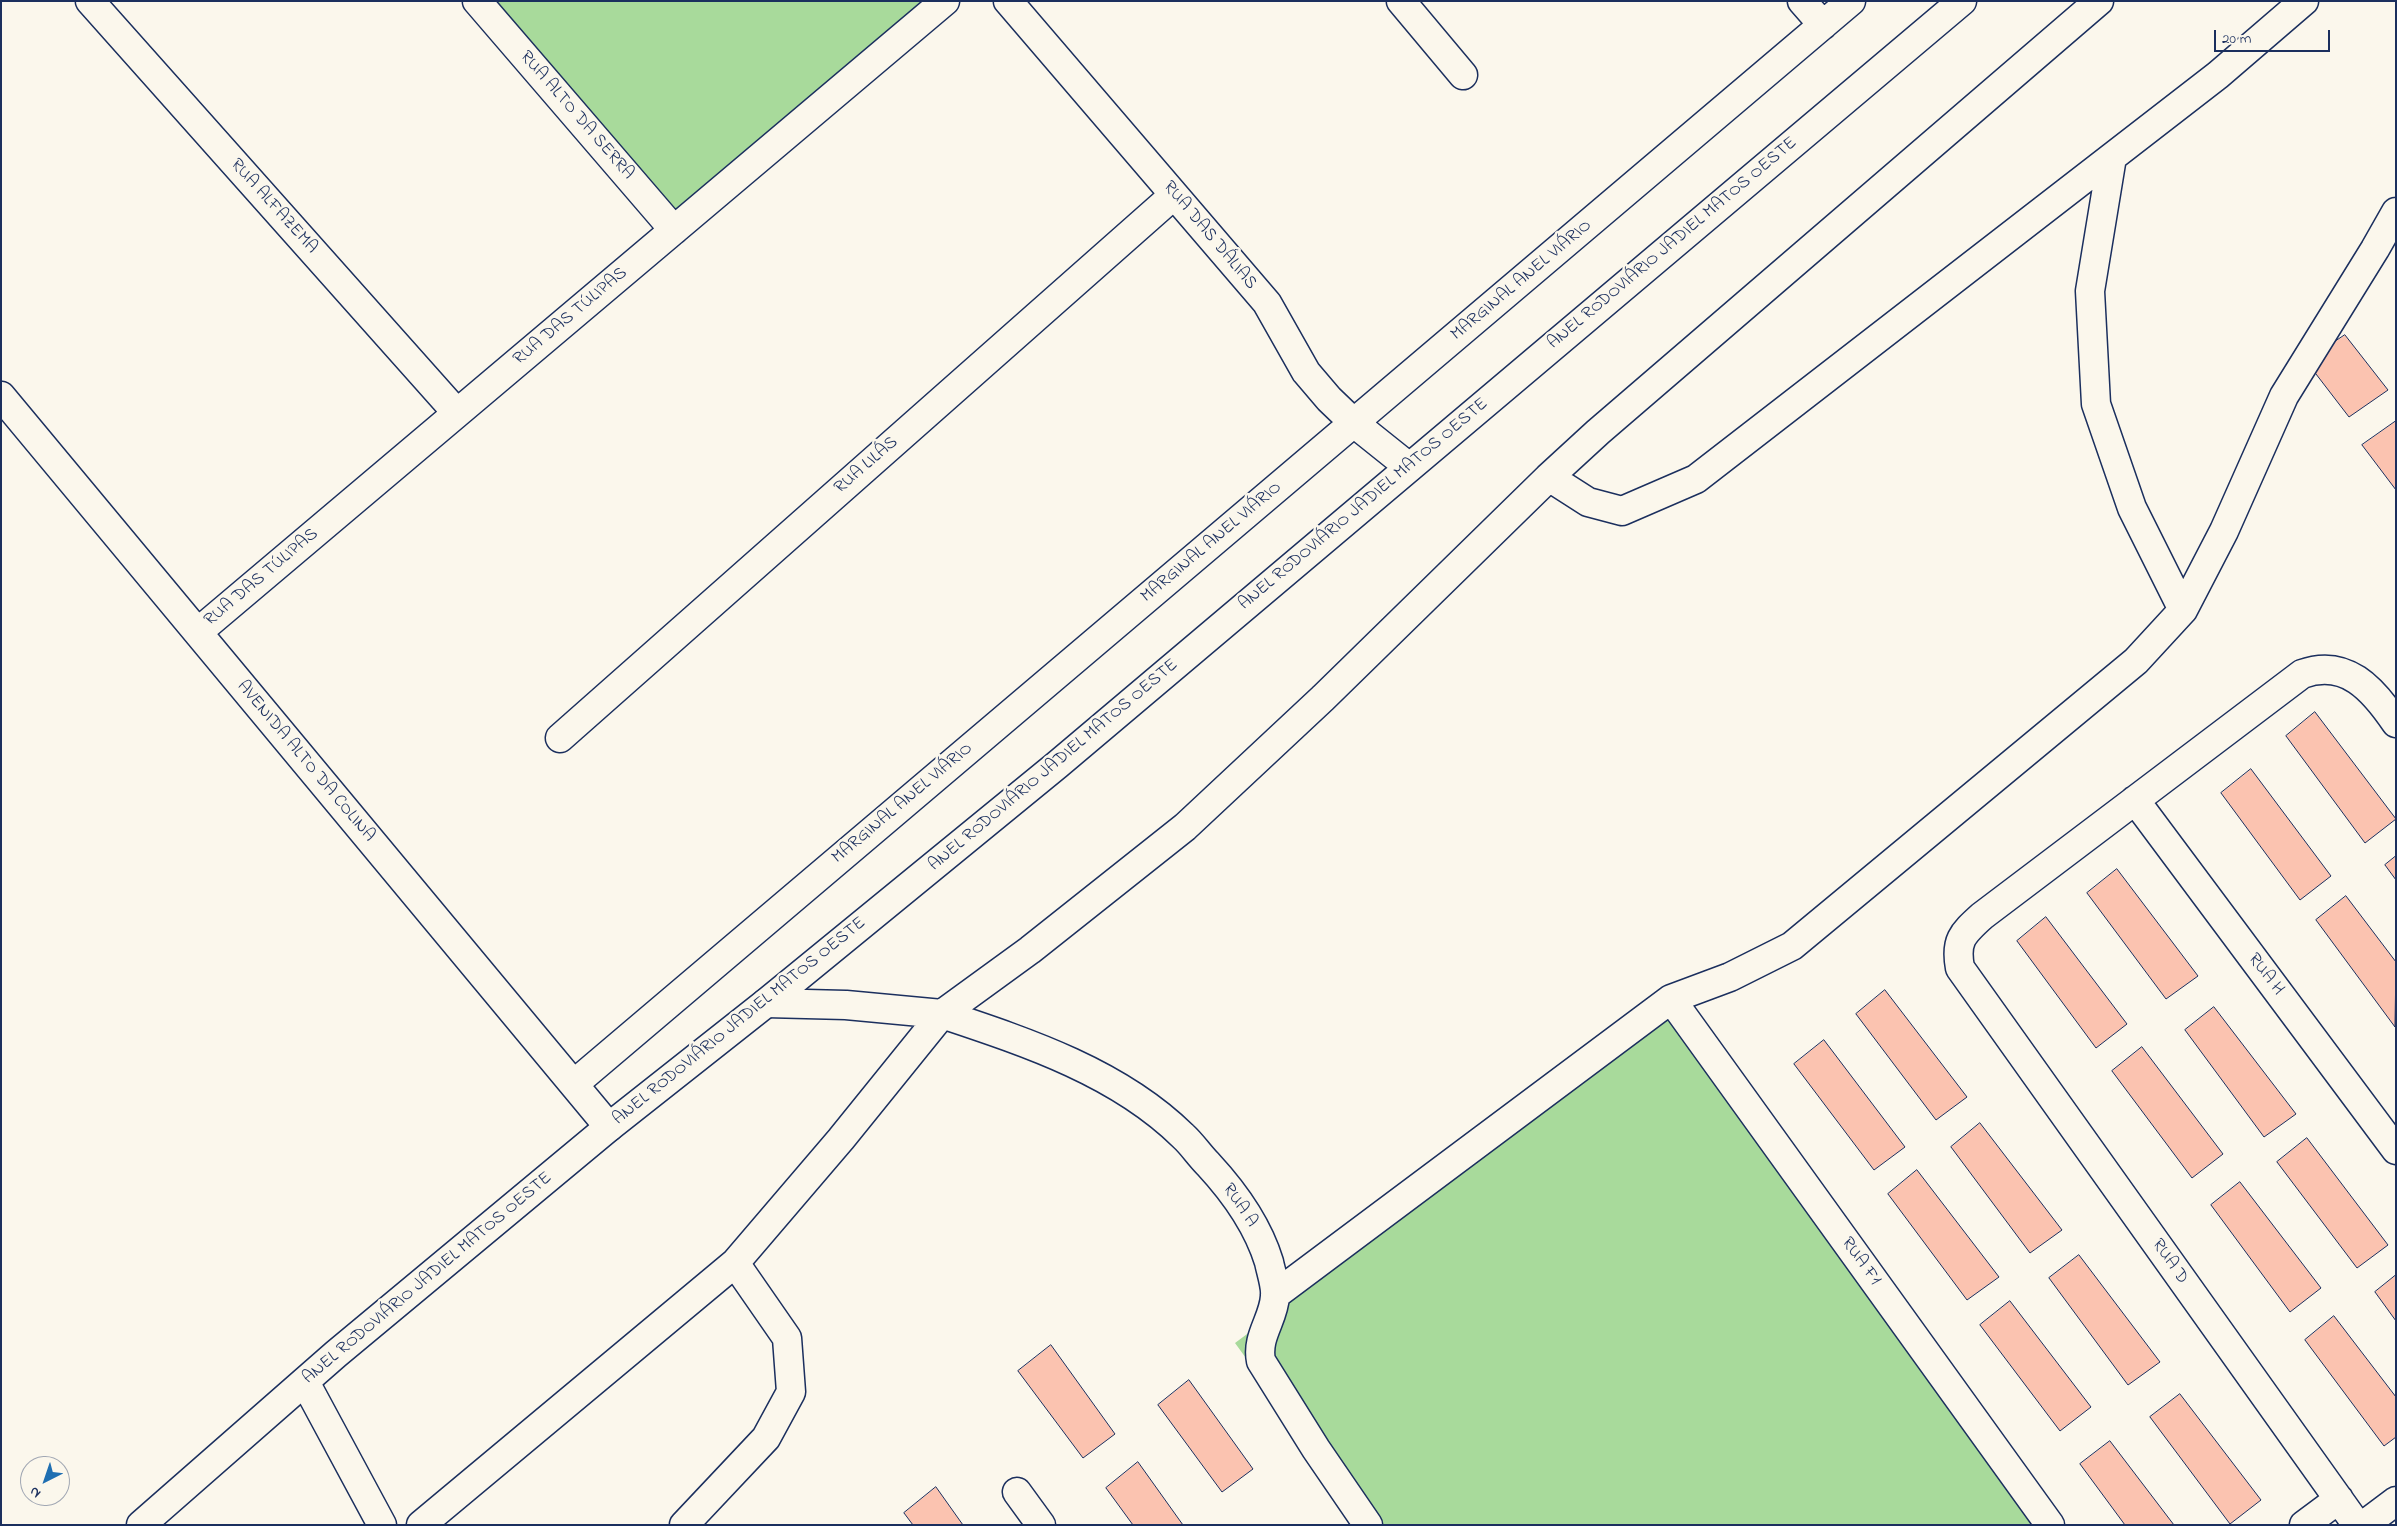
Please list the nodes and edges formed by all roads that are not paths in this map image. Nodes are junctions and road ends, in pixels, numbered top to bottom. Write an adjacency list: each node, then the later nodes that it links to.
1 (90, 1): 18 (main road, RUA ALFAZEMA)
2 (477, 1): 16 (main road, RUA ALTO DA SERRA)
3 (945, 1): 16 (main road, RUA DAS TÚLIPAS)
4 (1008, 1): 14 (main road, RUA DAS DÁLIAS)
5 (1401, 1): 12 (main road)
6 (1802, 1): 11 (main road)
7 (1851, 1): 11 (main road, MARGINAL ANEL VIÁRIO)
8 (1962, 1): 20 (main road, ANEL RODOVIÁRIO JADIEL MATOS OESTE)
9 (2099, 1): 21 (main road)
10 (2304, 1): 13 (main road)
11 (1823, 26): 19 (main road, MARGINAL ANEL VIÁRIO)
12 (1463, 75)
13 (2112, 157): 21 (main road); 22 (main road)
14 (1174, 195): 19 (main road, RUA DAS DÁLIAS); 25 (main road, RUA LILÁS)
15 (2396, 212): 22 (main road)
16 (674, 230): 18 (main road, RUA DAS TÚLIPAS)
17 (1, 396): 23 (main road, AVENIDA ALTO DA COLINA)
18 (457, 413): 23 (main road, RUA DAS TÚLIPAS)
19 (1354, 422): 20 (main road, RUA DAS DÁLIAS); 30 (main road, MARGINAL ANEL VIÁRIO)
20 (1409, 467): 28 (main road, ANEL RODOVIÁRIO JADIEL MATOS OESTE)
21 (1549, 477): 29 (main road)
22 (2183, 610): 27 (main road)
23 (198, 632): 30 (main road, AVENIDA ALTO DA COLINA)
24 (2396, 723): 26 (main road, RUA D)
25 (560, 738)
26 (2134, 800): 32 (main road, RUA H); 37 (main road, RUA D)
27 (1671, 998): 34 (main road); 45 (main road, RUA F1)
28 (766, 1003): 29 (main road, RUA A); 31 (main road, ANEL RODOVIÁRIO JADIEL MATOS OESTE)
29 (942, 1014): 33 (main road); 34 (main road, RUA A)
30 (574, 1084): 31 (main road, AVENIDA ALTO DA COLINA)
31 (609, 1128): 35 (main road, ANEL RODOVIÁRIO JADIEL MATOS OESTE)
32 (2396, 1150)
33 (735, 1263): 41 (main road); 42 (main road)
34 (1276, 1295): 44 (main road)
35 (305, 1382): 39 (main road, ANEL RODOVIÁRIO JADIEL MATOS OESTE); 40 (main road)
36 (1017, 1492): 43 (main road)
37 (2339, 1499): 46 (main road); 47 (main road, RUA D)
38 (2396, 1501): 48 (main road)
39 (141, 1525)
40 (382, 1525)
41 (421, 1525)
42 (684, 1525)
43 (1041, 1525)
44 (1368, 1525)
45 (2050, 1525)
46 (2304, 1525)
47 (2357, 1525)
48 (2364, 1525)

